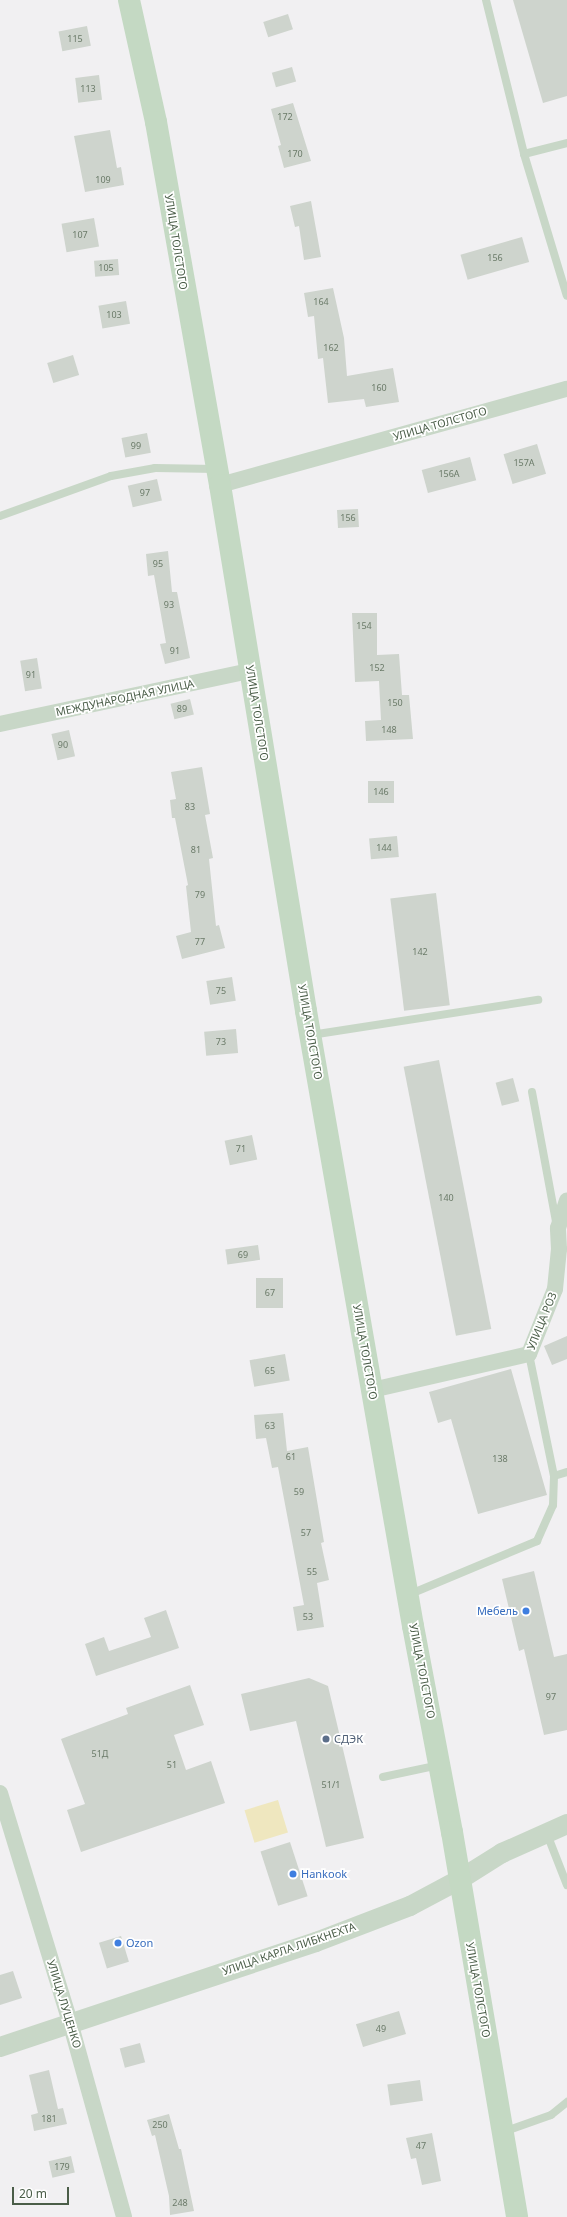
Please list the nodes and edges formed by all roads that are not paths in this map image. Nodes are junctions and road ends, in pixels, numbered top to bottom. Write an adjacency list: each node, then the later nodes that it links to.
1 (129, 0): 7 (main road, УЛИЦА ТОЛСТОГО)
2 (486, 0): 4 (lane)
3 (567, 143): 4 (lane)
4 (524, 154): 5 (lane)
5 (567, 296)
6 (567, 389): 7 (street, УЛИЦА ТОЛСТОГО)
7 (218, 477): 8 (lane); 9 (main road, УЛИЦА ТОЛСТОГО)
8 (0, 516)
9 (250, 671): 10 (street, МЕЖДУНАРОДНАЯ УЛИЦА); 12 (main road, УЛИЦА ТОЛСТОГО)
10 (0, 724)
11 (538, 1000): 12 (lane)
12 (310, 1035): 17 (main road, УЛИЦА ТОЛСТОГО)
13 (532, 1092): 15 (lane)
14 (567, 1200): 15 (street, УЛИЦА РОЗ)
15 (558, 1228): 16 (street, УЛИЦА РОЗ)
16 (529, 1354): 17 (street, УЛИЦА РОЗ); 19 (lane)
17 (372, 1390): 20 (main road, УЛИЦА ТОЛСТОГО)
18 (567, 1472): 19 (lane)
19 (554, 1476): 20 (lane)
20 (408, 1596): 21 (main road, УЛИЦА ТОЛСТОГО)
21 (439, 1764): 22 (lane); 26 (main road, УЛИЦА ТОЛСТОГО)
22 (383, 1777)
23 (0, 1793): 28 (street, УЛИЦА ЛУЦЕНКО)
24 (567, 1824): 25 (street, УЛИЦА КАРЛА ЛИБКНЕХТА)
25 (546, 1833): 26 (street, УЛИЦА КАРЛА ЛИБКНЕХТА); 27 (lane)
26 (460, 1880): 28 (street, УЛИЦА КАРЛА ЛИБКНЕХТА); 31 (main road, УЛИЦА ТОЛСТОГО)
27 (567, 1885)
28 (70, 2022): 29 (street, УЛИЦА КАРЛА ЛИБКНЕХТА); 32 (street, УЛИЦА ЛУЦЕНКО)
29 (0, 2046)
30 (567, 2102): 31 (lane)
31 (502, 2133): 33 (main road, УЛИЦА ТОЛСТОГО)
32 (124, 2217)
33 (517, 2217)

